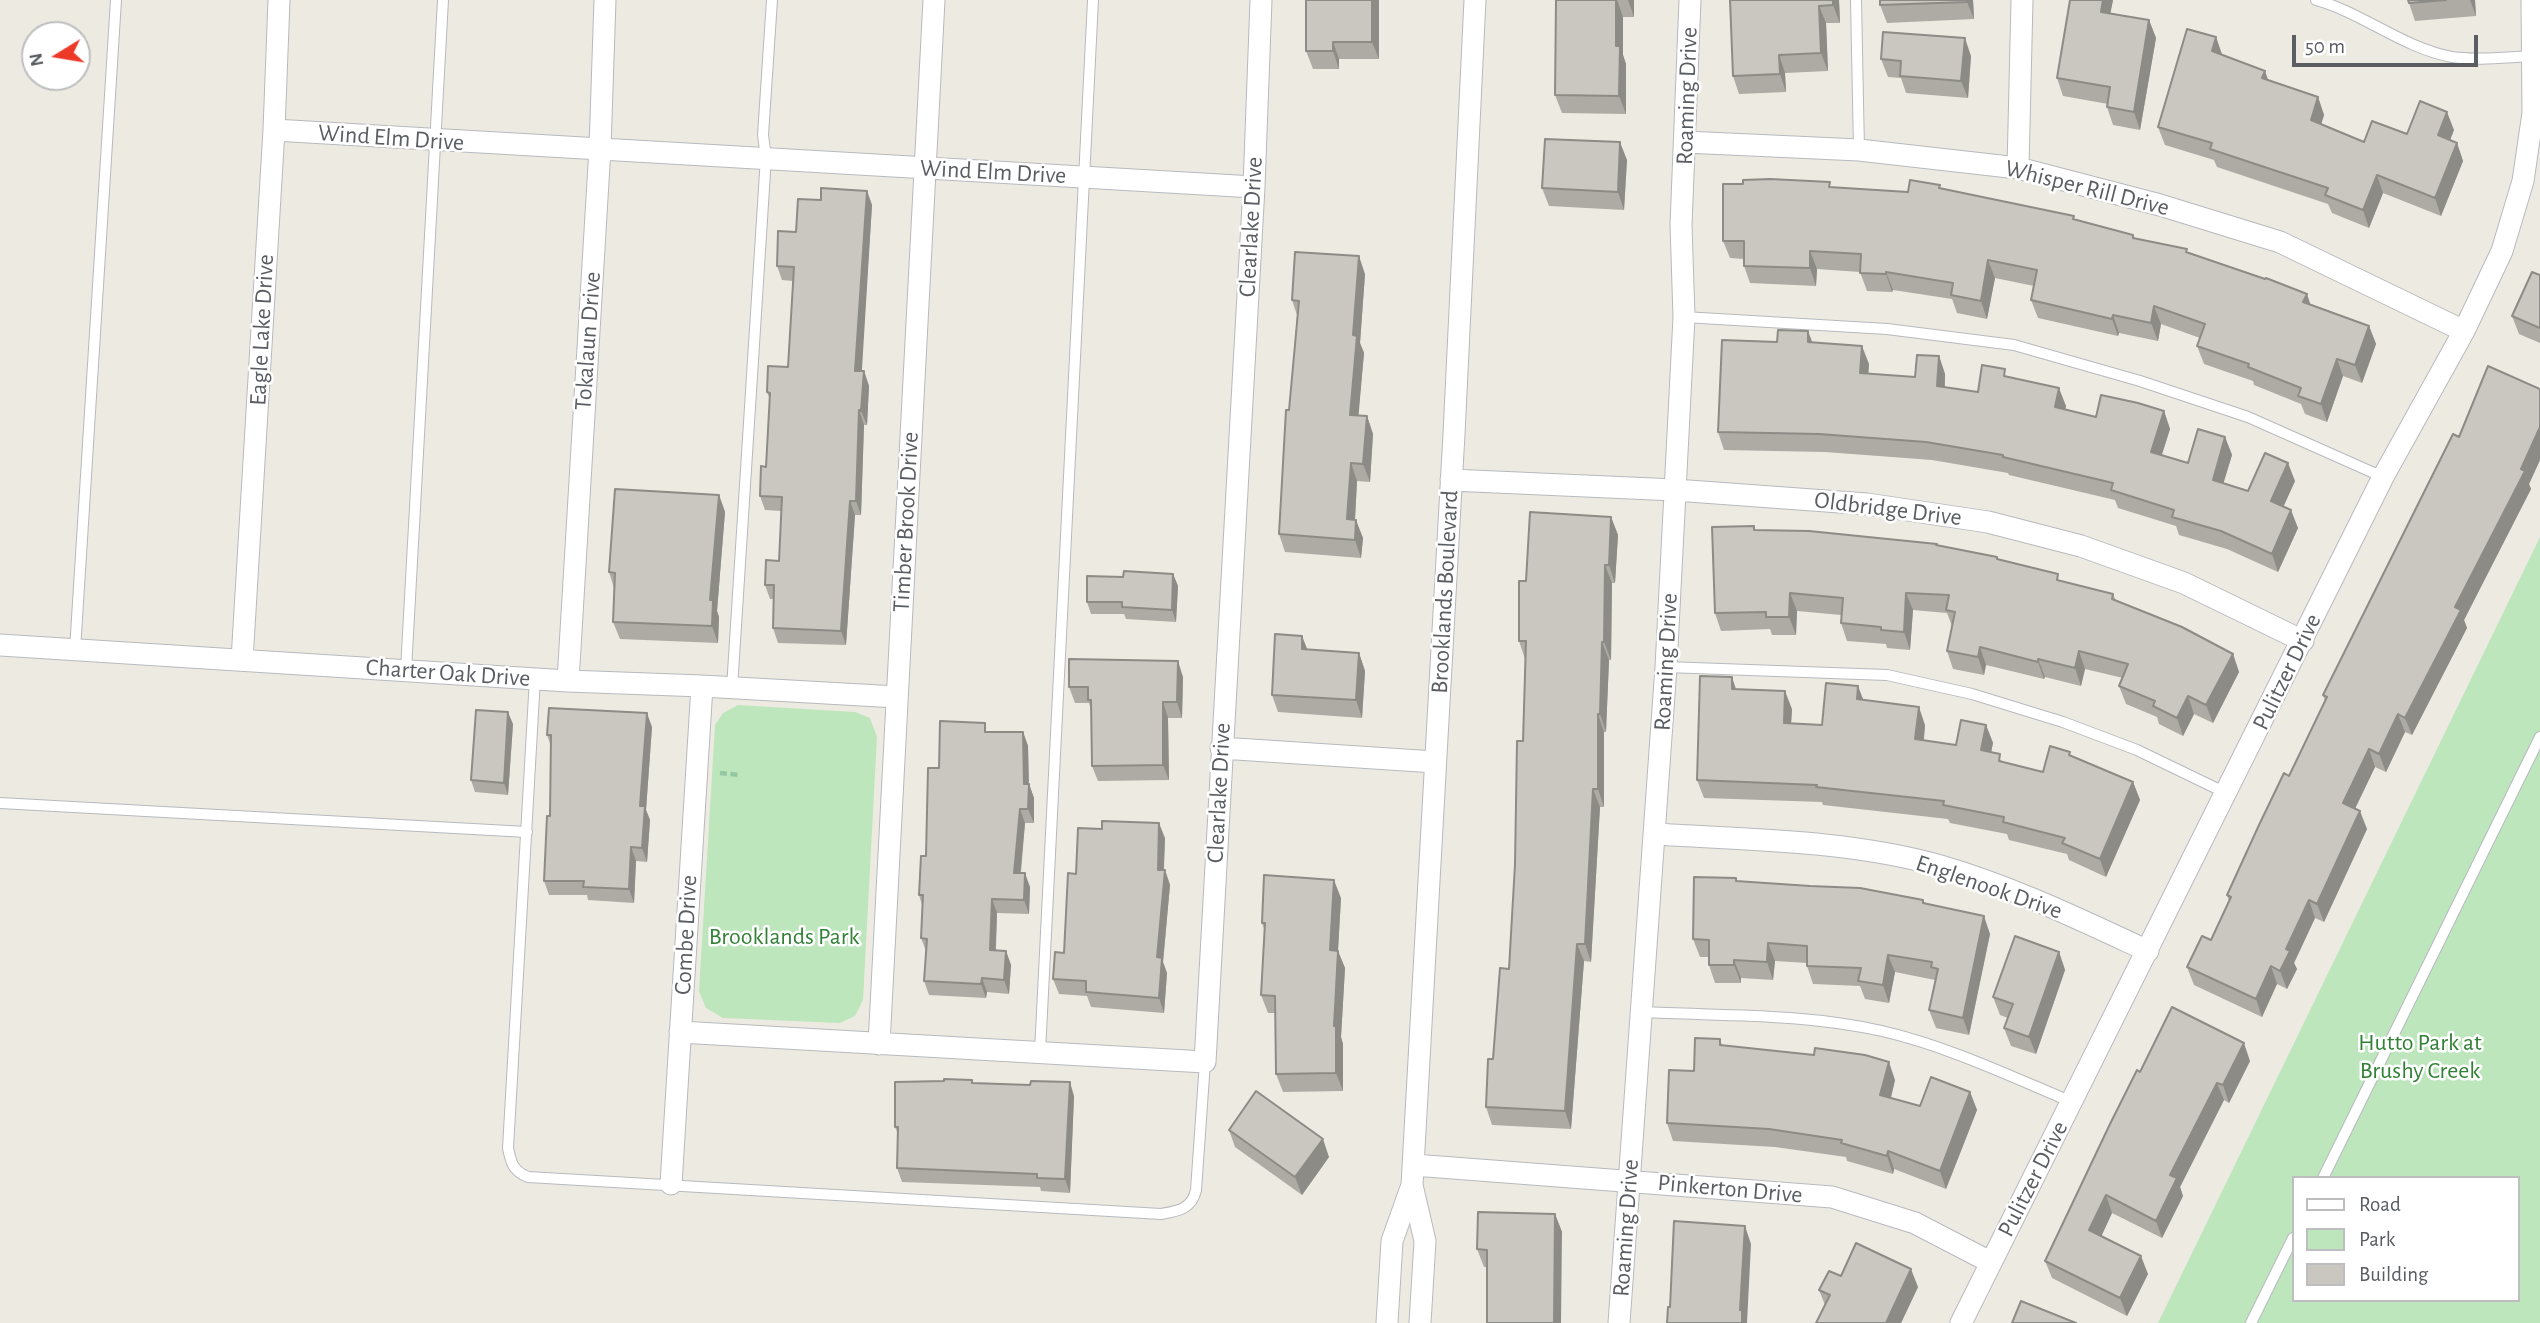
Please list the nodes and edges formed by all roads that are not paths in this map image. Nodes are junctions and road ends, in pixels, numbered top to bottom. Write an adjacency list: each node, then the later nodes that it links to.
1 (116, 0): 34 (lane)
2 (279, 0): 17 (street, Eagle Lake Drive)
3 (443, 0): 18 (lane)
4 (605, 0): 20 (street, Tokalaun Drive)
5 (772, 0): 22 (lane)
6 (934, 0): 24 (street, Timber Brook Drive)
7 (1093, 0): 25 (lane)
8 (1261, 0): 26 (street, Clearlake Drive)
9 (1475, 0): 30 (street, Brooklands Boulevard)
10 (1690, 0): 19 (street, Roaming Drive)
11 (1856, 0): 21 (lane)
12 (2022, 0): 23 (street)
13 (2316, 0): 15 (lane)
14 (2532, 0): 16 (street, Pulitzer Drive)
15 (2339, 3): 16 (lane)
16 (2534, 56): 28 (street, Pulitzer Drive)
17 (274, 130): 18 (street, Wind Elm Drive); 35 (street, Eagle Lake Drive)
18 (434, 141): 20 (street, Wind Elm Drive); 37 (lane)
19 (1685, 142): 21 (street, Whisper Rill Drive); 27 (street, Roaming Drive)
20 (600, 148): 22 (street, Wind Elm Drive); 39 (street, Tokalaun Drive)
21 (1859, 150): 23 (street, Whisper Rill Drive)
22 (766, 157): 24 (street, Wind Elm Drive); 41 (lane)
23 (2018, 168): 28 (street, Whisper Rill Drive)
24 (926, 170): 25 (street, Wind Elm Drive); 42 (street, Timber Brook Drive)
25 (1086, 176): 26 (street, Wind Elm Drive); 54 (lane)
26 (1254, 187): 44 (street, Clearlake Drive)
27 (1684, 317): 29 (lane); 31 (street, Roaming Drive)
28 (2464, 331): 29 (street, Pulitzer Drive)
29 (2383, 477): 32 (street, Pulitzer Drive)
30 (1451, 480): 31 (street, Oldbridge Drive); 45 (street, Brooklands Boulevard)
31 (1675, 491): 32 (street, Oldbridge Drive); 36 (street, Roaming Drive)
32 (2303, 641): 46 (street, Pulitzer Drive)
33 (0, 645): 34 (street, Charter Oak Drive)
34 (75, 650): 35 (street, Charter Oak Drive)
35 (242, 660): 37 (street, Charter Oak Drive)
36 (1666, 667): 46 (lane); 49 (street, Roaming Drive)
37 (406, 670): 38 (street, Charter Oak Drive)
38 (535, 678): 39 (street, Charter Oak Drive); 48 (lane)
39 (568, 681): 40 (street, Charter Oak Drive)
40 (702, 686): 41 (street, Charter Oak Drive); 52 (street, Combe Drive)
41 (732, 688): 42 (street, Charter Oak Drive)
42 (897, 697): 53 (street, Timber Brook Drive)
43 (2540, 737): 58 (lane)
44 (1221, 748): 45 (street); 55 (street, Clearlake Drive)
45 (1435, 762): 57 (street, Brooklands Boulevard)
46 (2227, 793): 50 (street, Pulitzer Drive)
47 (0, 803): 48 (lane)
48 (527, 832): 60 (lane)
49 (1655, 834): 50 (street, Englenook Drive); 51 (street, Roaming Drive)
50 (2148, 951): 56 (street, Pulitzer Drive)
51 (1642, 1013): 56 (lane); 59 (street, Roaming Drive)
52 (680, 1032): 53 (street); 60 (street, Combe Drive)
53 (878, 1044): 54 (street)
54 (1040, 1052): 55 (street)
55 (1205, 1062): 60 (lane)
56 (2072, 1102): 62 (street, Pulitzer Drive)
57 (1413, 1175): 59 (street, Pinkerton Drive); 63 (street, Brooklands Boulevard); 64 (street, Brooklands Boulevard)
58 (2324, 1176)
59 (1630, 1181): 62 (street, Pinkerton Drive); 65 (street, Roaming Drive)
60 (671, 1184)
61 (2292, 1240): 67 (lane)
62 (1990, 1262): 66 (street, Pulitzer Drive)
63 (1387, 1323)
64 (1420, 1323)
65 (1619, 1323)
66 (1961, 1323)
67 (2251, 1323)

